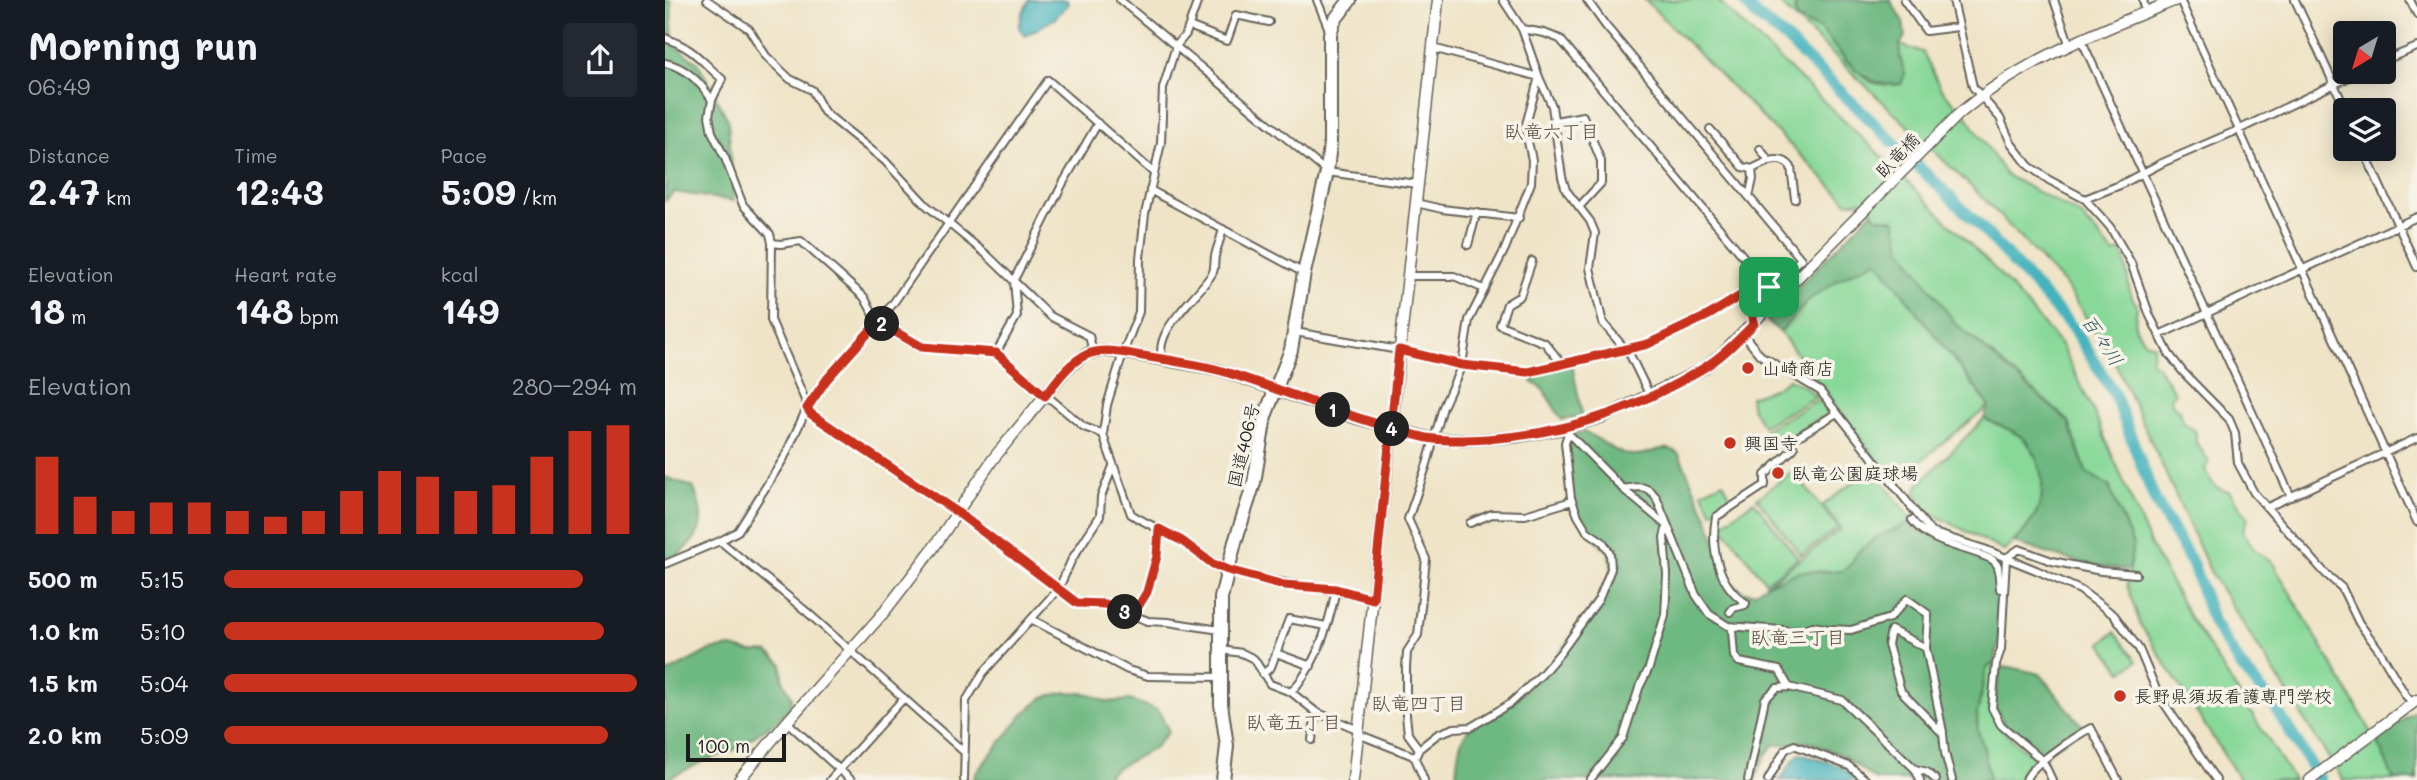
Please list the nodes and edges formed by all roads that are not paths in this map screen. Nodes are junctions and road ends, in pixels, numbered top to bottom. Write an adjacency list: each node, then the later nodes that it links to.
1 (707, 0): 58 (street)
2 (1119, 0): 25 (street)
3 (1198, 0): 19 (street)
4 (1317, 0): 22 (street)
5 (1350, 0): 22 (highway)
6 (1438, 0): 27 (street)
7 (1503, 0): 21 (street)
8 (1587, 0): 50 (street)
9 (1904, 0): 20 (street)
10 (1953, 0): 20 (street)
11 (2054, 0): 26 (street)
12 (2143, 0): 16 (street)
13 (2178, 0): 16 (street, 臥竜橋); 40 (street)
14 (2295, 0): 32 (street)
15 (2410, 0): 17 (street)
16 (2146, 12): 24 (street, 臥竜橋)
17 (2417, 14)
18 (1269, 22): 19 (street)
19 (1189, 26): 25 (street)
20 (1958, 27): 34 (street)
21 (1522, 29): 31 (street); 69 (street)
22 (1330, 33): 45 (highway, 国道406号)
23 (665, 38): 36 (street)
24 (2082, 41): 26 (street, 臥竜橋); 47 (street)
25 (1176, 46): 45 (street); 46 (street)
26 (2070, 46): 34 (street, 臥竜橋)
27 (1433, 47): 31 (street); 48 (street)
28 (2417, 47): 29 (street)
29 (2396, 56)
30 (665, 62): 36 (street)
31 (1539, 77): 37 (street); 57 (street)
32 (2333, 82)
33 (2334, 84): 35 (street); 40 (street)
34 (1980, 96): 52 (street); 73 (street, 臥竜橋)
35 (2340, 98)
36 (712, 100): 61 (street)
37 (1555, 121): 54 (street); 54 (street)
38 (1098, 123): 46 (street); 58 (street); 68 (street)
39 (1710, 129): 44 (street)
40 (2238, 130): 47 (street); 65 (street)
41 (1759, 149): 42 (street)
42 (1769, 161): 44 (street); 51 (street)
43 (2369, 161): 59 (street)
44 (1752, 169): 50 (street)
45 (1327, 172): 48 (street); 66 (highway, 国道406号)
46 (1154, 173): 49 (street)
47 (2143, 173): 52 (street); 71 (street)
48 (1417, 184): 53 (street)
49 (1150, 190): 60 (street); 81 (street)
50 (1749, 197): 69 (street)
51 (1795, 199)
52 (2085, 199): 76 (street)
53 (1416, 203): 55 (street); 67 (street)
54 (1579, 207): 77 (street)
55 (1477, 212): 57 (street); 62 (street)
56 (2417, 217): 59 (street)
57 (1519, 218): 70 (street)
58 (949, 223): 68 (street); 72 (street)
59 (2398, 225): 64 (street); 65 (street)
60 (1223, 229): 66 (street); 82 (street)
61 (772, 243): 72 (street); 88 (street)
62 (1468, 245)
63 (1532, 261): 83 (street)
64 (2417, 267)
65 (2302, 269): 71 (street); 95 (street)
66 (1304, 273): 74 (highway, 国道406号)
67 (1408, 276): 70 (street); 78 (street)
68 (1014, 280): 79 (street); 80 (street)
69 (1769, 287): 73 (street); 77 (street)
70 (1484, 289): 84 (street)
71 (2207, 313): 76 (street); 98 (street)
72 (878, 322): 80 (street); 88 (street)
73 (1754, 324): 75 (street, 臥竜橋)
74 (1295, 332): 78 (street); 85 (highway, 国道406号)
75 (1743, 334): 87 (street, 臥竜橋); 89 (street)
76 (2159, 335): 100 (street)
77 (1623, 348): 83 (street); 87 (street)
78 (1399, 350): 84 (street); 90 (street)
79 (1093, 352): 81 (street, 臥竜橋); 86 (street)
80 (996, 353): 86 (street)
81 (1123, 353): 82 (street, 臥竜橋); 92 (street)
82 (1163, 359): 85 (street, 臥竜橋)
83 (1562, 364): 84 (street)
84 (1462, 365): 94 (street)
85 (1274, 389): 90 (street, 臥竜橋); 110 (highway, 国道406号)
86 (1045, 396): 92 (street); 101 (street)
87 (1650, 396): 91 (street, 臥竜橋)
88 (807, 408): 101 (street); 107 (street)
89 (1837, 413): 108 (street); 115 (street)
90 (1392, 428): 94 (street, 臥竜橋); 114 (street)
91 (1569, 430): 94 (street, 臥竜橋); 97 (street); 99 (street)
92 (1103, 434): 96 (street)
93 (2417, 438): 95 (street)
94 (1435, 439): 138 (street)
95 (2385, 453): 98 (street); 103 (street)
96 (1113, 466): 106 (street); 112 (street)
97 (1623, 489): 105 (street); 105 (street)
98 (2291, 497): 100 (street)
99 (1572, 501): 104 (street); 138 (street)
100 (2268, 507): 132 (street)
101 (957, 512): 112 (street); 122 (street)
102 (1912, 520): 125 (street)
103 (2417, 522)
104 (1470, 523)
105 (1667, 526): 119 (street); 151 (street)
106 (1159, 529): 110 (street); 116 (street)
107 (720, 541): 109 (street); 122 (street)
108 (2006, 558): 111 (street); 141 (street); 161 (street)
109 (665, 564)
110 (1228, 570): 113 (street); 120 (highway, 国道406号)
111 (2136, 574)
112 (1059, 588): 116 (street); 117 (street)
113 (1336, 589): 114 (street); 118 (street)
114 (1373, 599): 135 (street)
115 (1730, 612)
116 (1133, 615): 120 (street)
117 (1031, 620): 128 (street); 139 (street)
118 (1326, 626): 124 (street); 126 (street)
119 (1732, 628): 121 (street); 129 (street)
120 (1220, 630): 123 (highway, 国道406号)
121 (1926, 648): 136 (street); 136 (street)
122 (851, 650): 131 (street); 134 (street)
123 (1221, 650): 127 (street); 128 (highway, 国道406号)
124 (1276, 653): 126 (street); 127 (street)
125 (1994, 664)
126 (1311, 666): 130 (street)
127 (1263, 674): 130 (street)
128 (1220, 677): 148 (highway, 国道406号)
129 (1789, 687): 143 (street); 152 (street)
130 (1291, 692): 133 (street)
131 (904, 698): 139 (street); 142 (street)
132 (2415, 702): 162 (street)
133 (1316, 712): 135 (street); 137 (street)
134 (787, 722): 142 (street); 144 (street)
135 (1359, 732): 140 (street); 149 (street)
136 (1943, 733): 157 (street)
137 (1312, 740)
138 (1419, 749): 140 (street)
139 (963, 751): 147 (street)
140 (1415, 758): 150 (street)
141 (2043, 761): 158 (street); 159 (street); 160 (street)
142 (839, 769): 145 (street); 146 (street)
143 (1915, 769): 155 (street); 156 (street)
144 (739, 780)
145 (830, 780)
146 (851, 780)
147 (964, 780)
148 (1223, 780)
149 (1353, 780)
150 (1424, 780)
151 (1590, 780)
152 (1748, 780)
153 (1768, 780): 154 (street)
154 (1866, 780)
155 (1920, 780)
156 (1936, 780)
157 (1952, 780)
158 (2026, 780)
159 (2052, 780)
160 (2118, 780)
161 (2216, 780)
162 (2310, 780)

